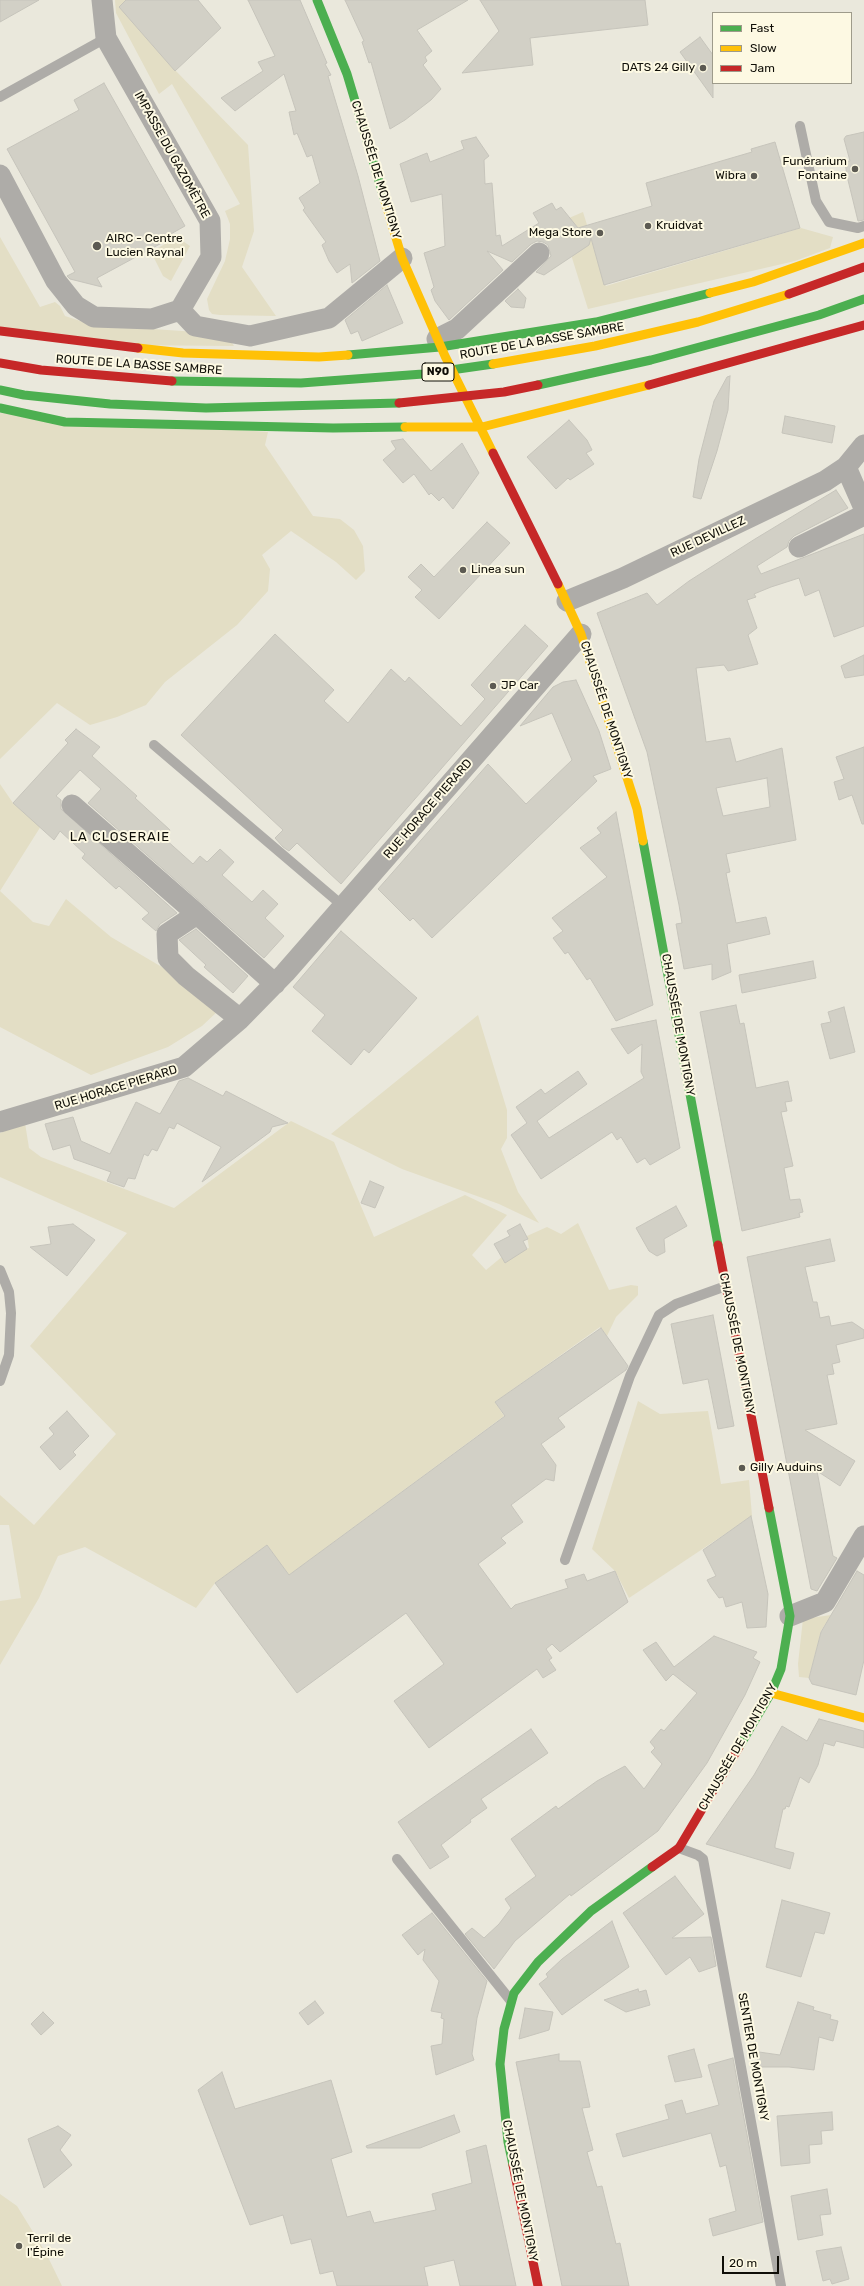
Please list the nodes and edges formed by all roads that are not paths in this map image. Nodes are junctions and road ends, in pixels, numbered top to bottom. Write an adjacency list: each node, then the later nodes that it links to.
1 (102, 0): 3 (street, IMPASSE DU GAZOMÈTRE)
2 (317, 0): 10 (main road, CHAUSSÉE DE MONTIGNY)
3 (106, 38): 4 (lane); 13 (street, IMPASSE DU GAZOMÈTRE)
4 (0, 98)
5 (800, 126): 7 (lane)
6 (3, 188): 13 (street)
7 (864, 226)
8 (864, 243): 16 (main road)
9 (539, 253): 16 (street)
10 (402, 258): 13 (street); 16 (main road, CHAUSSÉE DE MONTIGNY)
11 (864, 267): 17 (main road, ROUTE DE LA BASSE SAMBRE / N90)
12 (864, 299): 18 (main road, N90)
13 (180, 310)
14 (864, 325): 20 (main road)
15 (0, 331): 16 (main road)
16 (441, 347): 20 (main road, CHAUSSÉE DE MONTIGNY)
17 (0, 363)
18 (0, 390)
19 (0, 408): 20 (main road)
20 (482, 427): 26 (main road, CHAUSSÉE DE MONTIGNY)
21 (864, 445): 22 (street, RUE DEVILLEZ)
22 (846, 467): 23 (street); 26 (street, RUE DEVILLEZ)
23 (864, 508)
24 (864, 515): 25 (street)
25 (799, 547)
26 (567, 602): 27 (main road, CHAUSSÉE DE MONTIGNY)
27 (581, 634): 30 (street, RUE HORACE PIERARD); 36 (main road, CHAUSSÉE DE MONTIGNY)
28 (154, 746): 30 (lane)
29 (72, 805): 31 (street)
30 (343, 906): 32 (street, RUE HORACE PIERARD)
31 (197, 914): 32 (street); 33 (street)
32 (275, 984): 33 (street, RUE HORACE PIERARD)
33 (240, 1019): 34 (street, RUE HORACE PIERARD)
34 (0, 1122)
35 (0, 1270): 37 (lane)
36 (726, 1286): 39 (lane); 40 (main road, CHAUSSÉE DE MONTIGNY)
37 (0, 1381)
38 (864, 1536): 40 (street)
39 (565, 1560)
40 (790, 1616): 41 (main road, CHAUSSÉE DE MONTIGNY)
41 (771, 1693): 42 (main road); 43 (main road, CHAUSSÉE DE MONTIGNY)
42 (864, 1718)
43 (679, 1848): 45 (main road, CHAUSSÉE DE MONTIGNY); 47 (lane, SENTIER DE MONTIGNY)
44 (397, 1859): 45 (lane)
45 (512, 2001): 46 (main road, CHAUSSÉE DE MONTIGNY)
46 (538, 2286)
47 (781, 2286)

